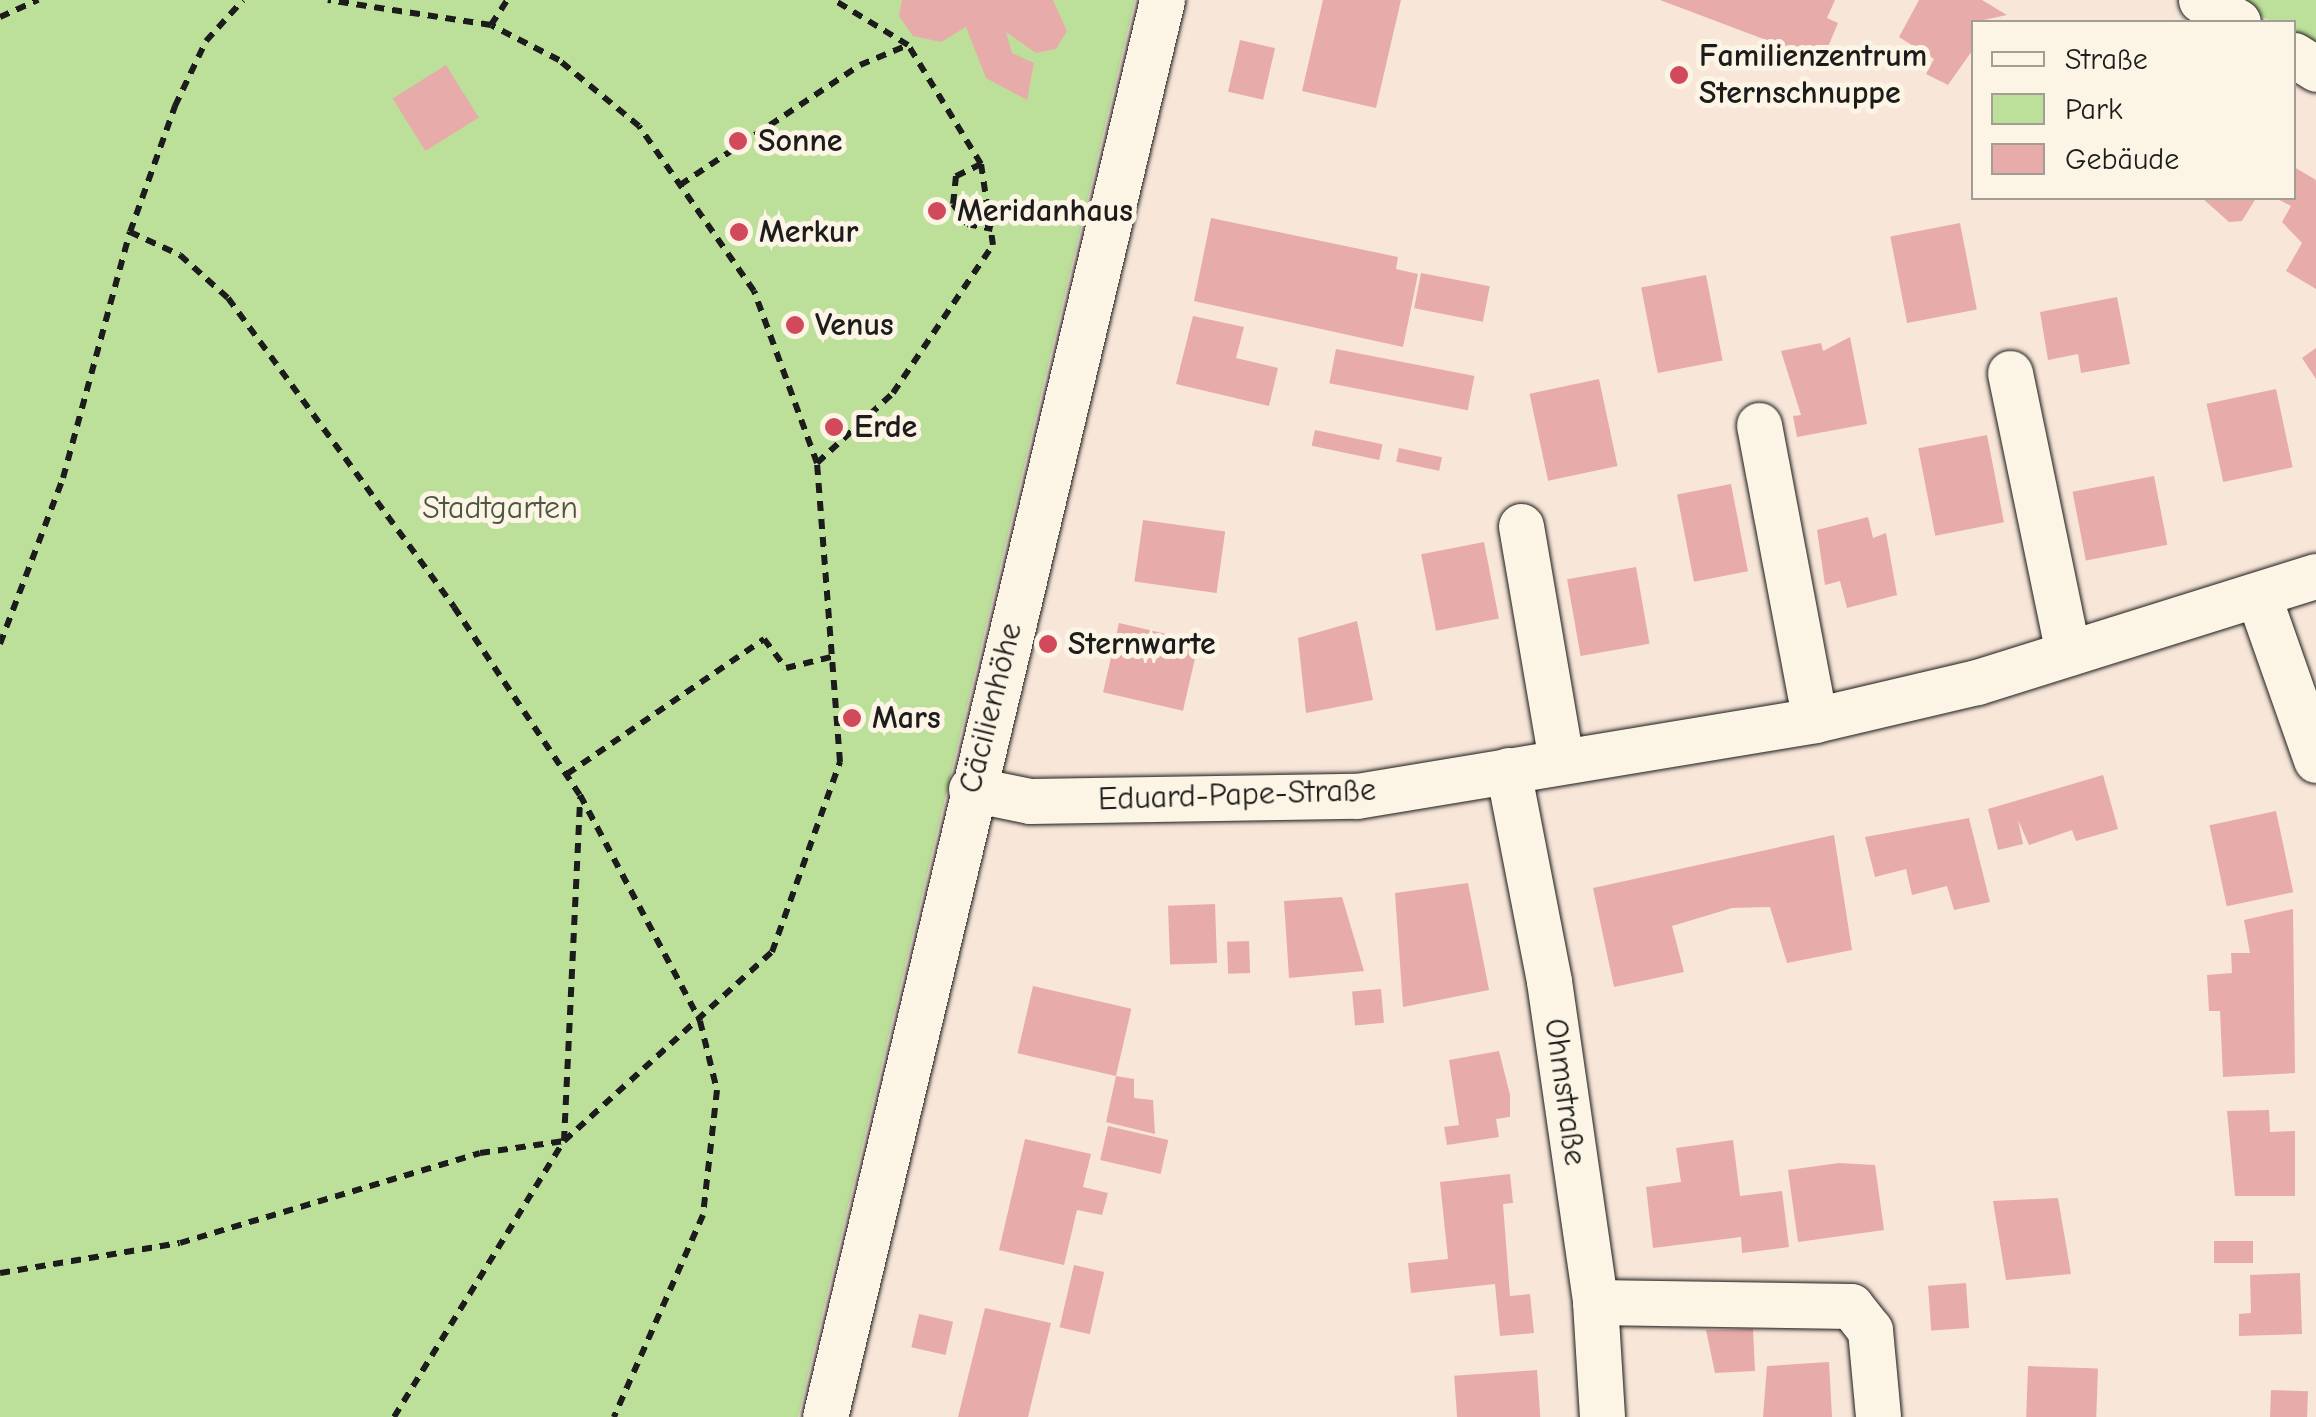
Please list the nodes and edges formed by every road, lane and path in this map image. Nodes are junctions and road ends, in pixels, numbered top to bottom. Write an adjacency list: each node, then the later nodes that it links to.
1 (38, 0): 8 (path)
2 (243, 0): 15 (path)
3 (328, 0): 10 (path)
4 (507, 0): 10 (path)
5 (834, 0): 11 (path)
6 (1162, 0): 30 (street, Cäcilienhöhe)
7 (2200, 0): 9 (street)
8 (0, 17)
9 (2235, 20)
10 (491, 25): 13 (path)
11 (908, 44): 12 (path); 13 (path)
12 (981, 164): 14 (path); 14 (path)
13 (680, 186): 18 (path)
14 (992, 229): 18 (path)
15 (130, 232): 22 (path); 29 (path)
16 (2010, 374): 23 (street)
17 (1759, 425): 25 (street)
18 (816, 463): 24 (path)
19 (1521, 526): 26 (street)
20 (2316, 576): 21 (street, Eduard-Pape-Straße)
21 (2258, 595): 23 (street, Eduard-Pape-Straße); 27 (street)
22 (0, 644)
23 (2068, 653): 25 (street, Eduard-Pape-Straße)
24 (835, 656): 29 (path); 32 (path)
25 (1815, 720): 26 (street, Eduard-Pape-Straße)
26 (1561, 760): 28 (street, Eduard-Pape-Straße)
27 (2316, 760)
28 (1508, 770): 30 (street, Eduard-Pape-Straße); 35 (street, Ohmstraße)
29 (567, 774): 31 (path)
30 (972, 789): 38 (street, Cäcilienhöhe)
31 (580, 795): 32 (path); 33 (path)
32 (700, 1021): 33 (path); 37 (path)
33 (564, 1140): 34 (path); 36 (path)
34 (0, 1273)
35 (1595, 1302): 39 (street, Ohmstraße); 40 (street)
36 (394, 1417)
37 (614, 1417)
38 (826, 1417)
39 (1602, 1417)
40 (1878, 1417)

